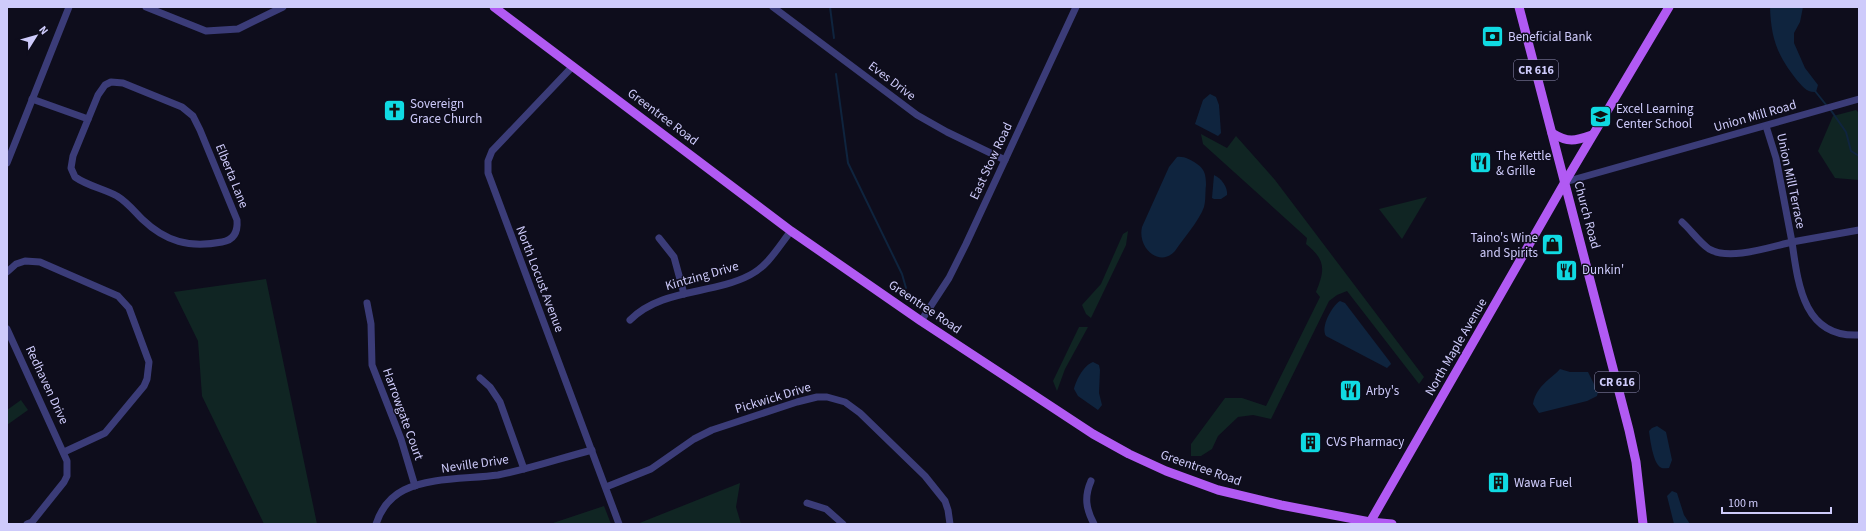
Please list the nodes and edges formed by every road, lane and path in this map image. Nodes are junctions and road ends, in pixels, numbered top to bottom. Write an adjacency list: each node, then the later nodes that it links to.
1 (69, 7): 10 (street)
2 (146, 7): 3 (street)
3 (283, 7)
4 (494, 7): 9 (main road, Greentree Road)
5 (773, 7): 16 (street, Eves Drive)
6 (1076, 7): 16 (street, East Stow Road)
7 (1519, 7): 14 (main road, Church Road / CR 616)
8 (1669, 7): 15 (main road, North Maple Avenue)
9 (573, 66): 21 (main road, Greentree Road); 32 (street, North Locust Avenue)
10 (32, 99): 12 (street); 17 (street)
11 (1859, 99): 13 (street, Union Mill Road)
12 (88, 119): 12 (street, Elberta Lane)
13 (1766, 126): 18 (street, Union Mill Road); 23 (street, Union Mill Terrace)
14 (1552, 133): 15 (main road); 18 (main road, Church Road / CR 616)
15 (1592, 135): 18 (main road, North Maple Avenue)
16 (1005, 160): 28 (street, East Stow Road)
17 (7, 164)
18 (1565, 182): 39 (main road, North Maple Avenue); 47 (main road, Church Road / CR 616)
19 (1682, 222): 23 (street)
20 (1859, 230): 23 (street, Union Mill Terrace)
21 (791, 231): 25 (street, Kintzing Drive); 28 (main road, Greentree Road)
22 (659, 238): 25 (street)
23 (1792, 242): 30 (street, Union Mill Terrace)
24 (7, 272): 33 (street)
25 (684, 294): 27 (street, Kintzing Drive)
26 (367, 303): 36 (street, Harrowgate Court)
27 (630, 320)
28 (921, 321): 39 (main road, Greentree Road)
29 (7, 329): 33 (street, Redhaven Drive)
30 (1859, 335)
31 (480, 378): 34 (street)
32 (592, 450): 34 (street, Neville Drive); 37 (street, North Locust Avenue)
33 (64, 452): 40 (street, Redhaven Drive)
34 (524, 469): 36 (street, Neville Drive)
35 (1091, 481): 45 (street)
36 (415, 486): 41 (street, Neville Drive)
37 (606, 487): 42 (street, North Locust Avenue); 44 (street, Pickwick Drive)
38 (807, 503): 43 (street)
39 (1370, 523): 46 (main road, Greentree Road)
40 (27, 524)
41 (376, 524)
42 (619, 524)
43 (844, 524)
44 (950, 524)
45 (1094, 524)
46 (1392, 524)
47 (1643, 524)

